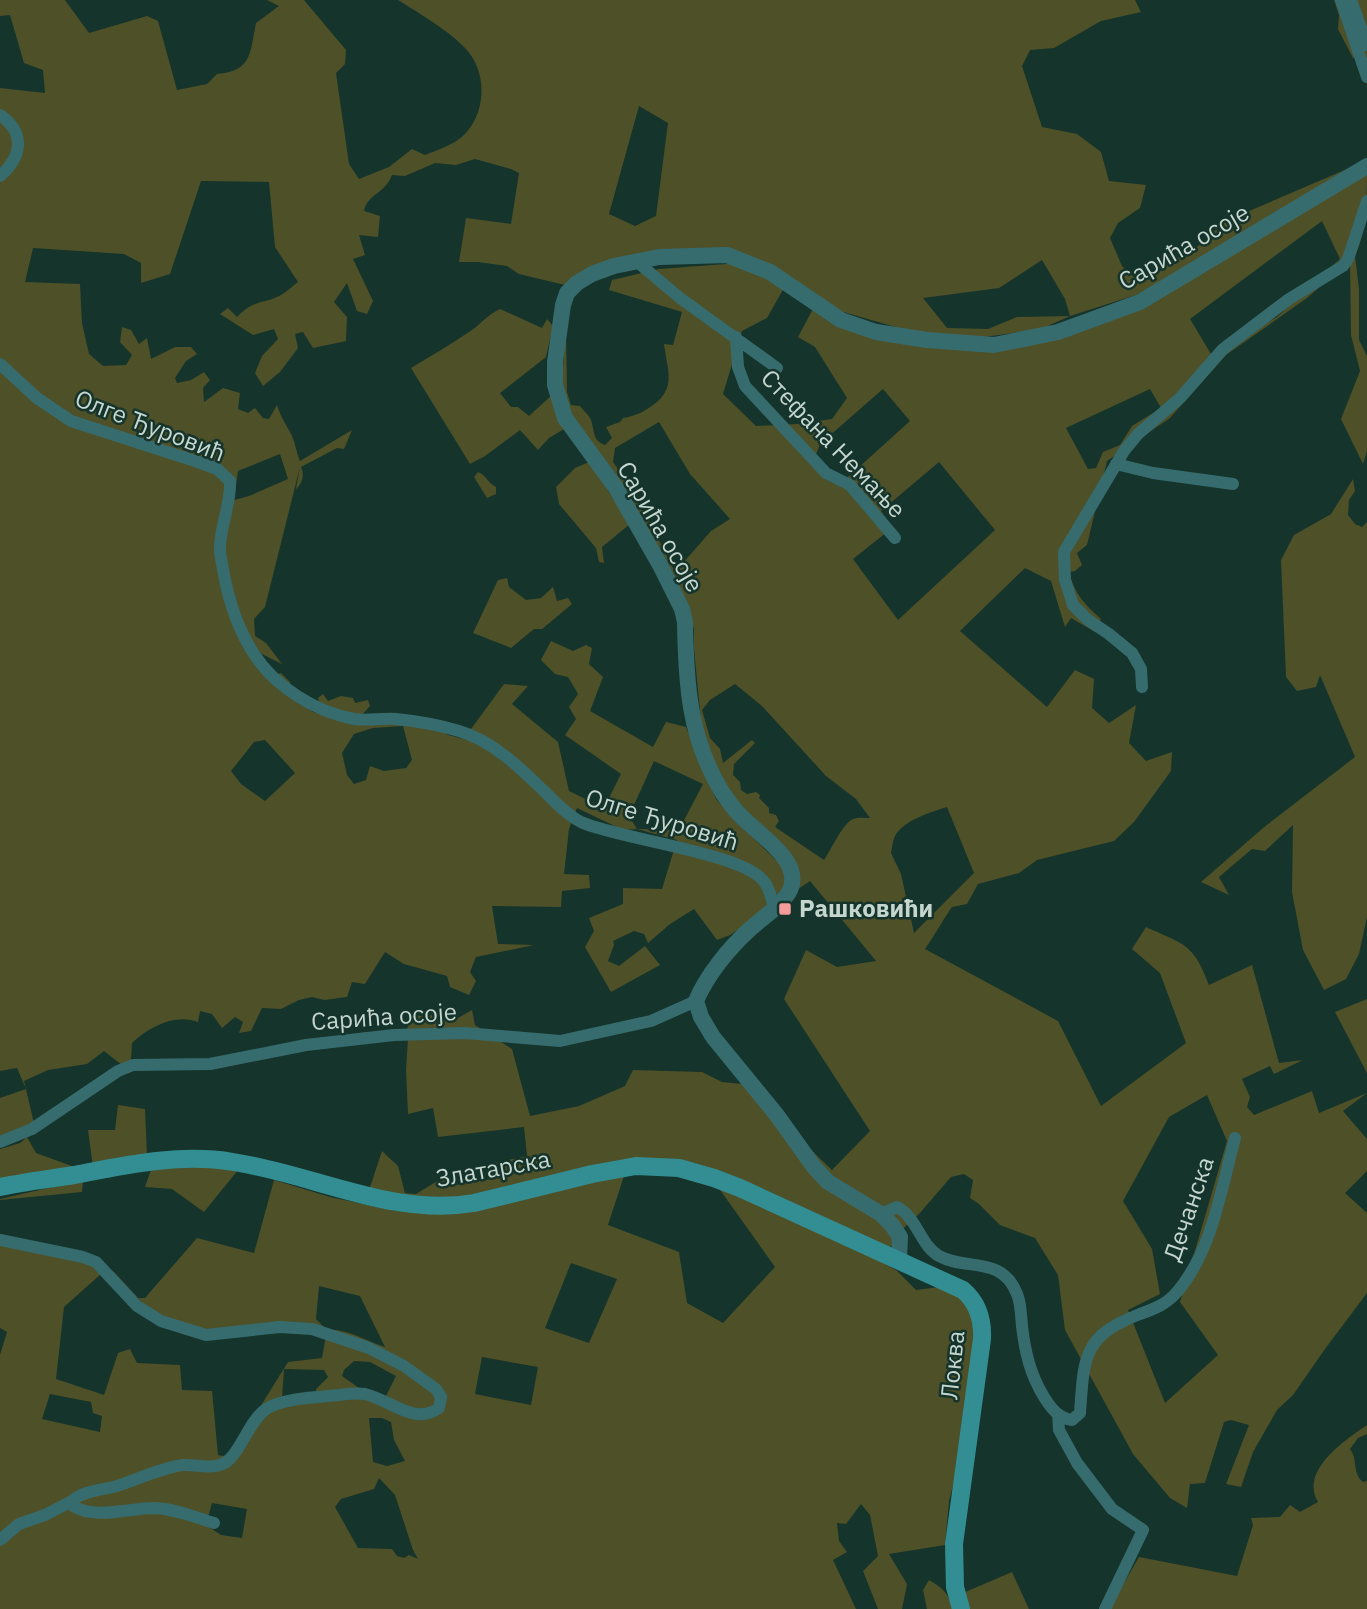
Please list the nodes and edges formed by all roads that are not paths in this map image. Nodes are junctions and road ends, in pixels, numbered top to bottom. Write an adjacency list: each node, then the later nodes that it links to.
1 (1340, 0): 4 (street)
2 (1351, 0): 3 (street)
3 (1367, 46)
4 (1367, 77)
5 (0, 115): 7 (street)
6 (1367, 166): 9 (street, Сарића осоје)
7 (0, 176)
8 (1367, 201): 13 (street)
9 (636, 261): 10 (street, Стефана Немање); 17 (street, Сарића осоје)
10 (736, 337): 12 (street, Стефана Немање); 15 (street, Стефана Немање)
11 (0, 364): 17 (street, Олге Ђуровић)
12 (777, 368)
13 (1116, 464): 14 (street); 16 (street)
14 (1233, 484)
15 (895, 538)
16 (1142, 687)
17 (775, 908): 18 (street, Сарића осоје)
18 (696, 1001): 20 (street, Сарића осоје); 22 (street)
19 (1235, 1138): 25 (street, Дечанска)
20 (0, 1142)
21 (0, 1188): 24 (main road, Златарска)
22 (881, 1214): 24 (street); 25 (street)
23 (0, 1240): 26 (street)
24 (899, 1260): 29 (main road, Локва)
25 (1058, 1414): 30 (street)
26 (72, 1501): 27 (street); 28 (street)
27 (214, 1523)
28 (0, 1540)
29 (961, 1609)
30 (1105, 1609)

